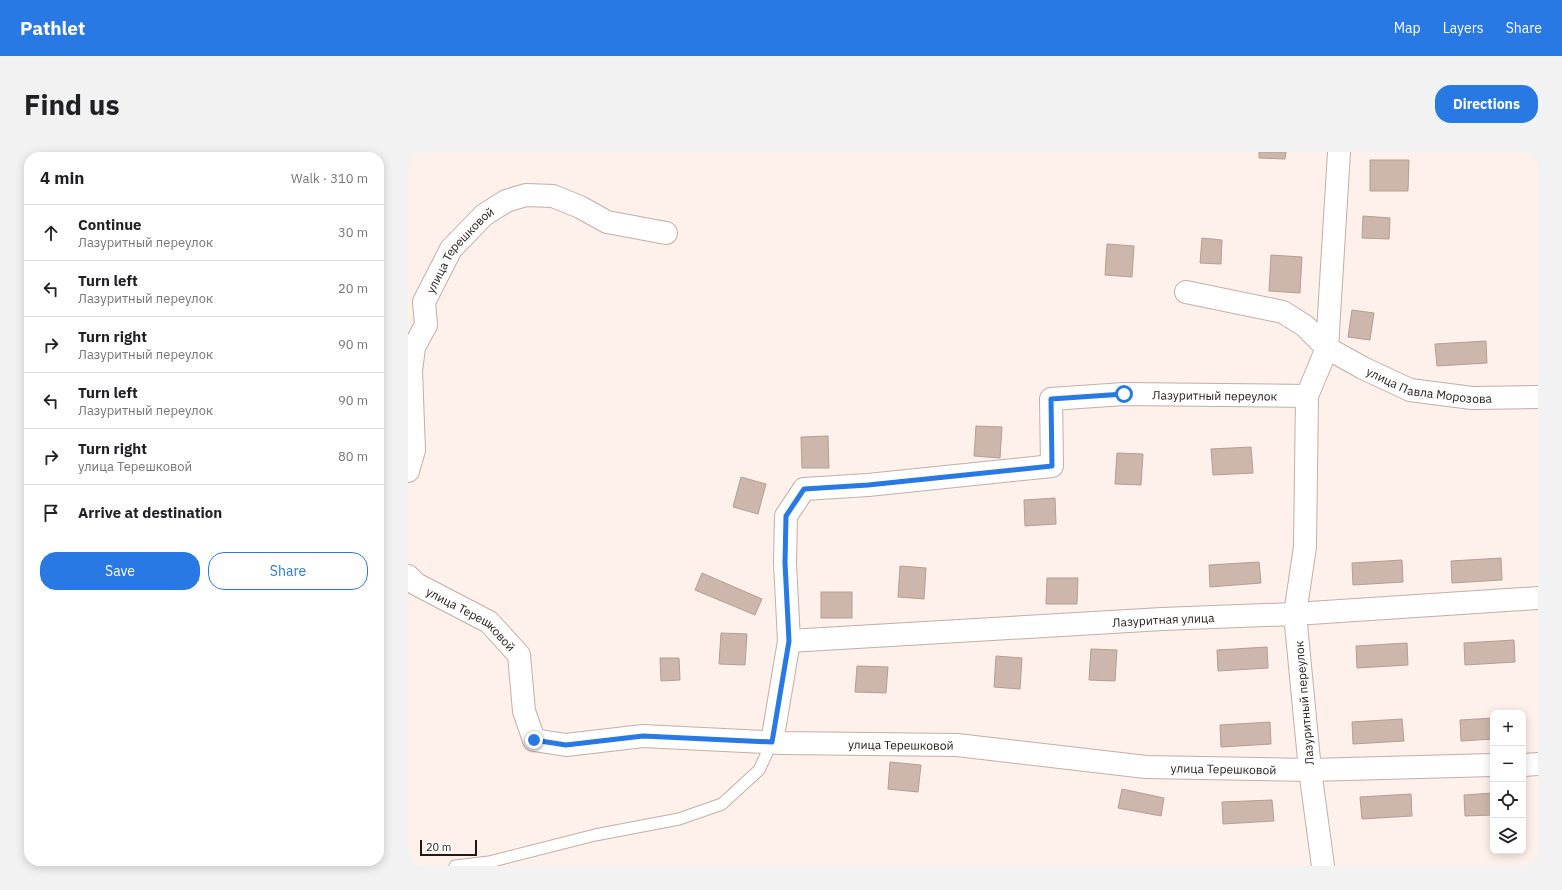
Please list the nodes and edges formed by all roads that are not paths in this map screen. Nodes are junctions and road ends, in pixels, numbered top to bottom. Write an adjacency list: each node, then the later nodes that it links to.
1 (1339, 152): 4 (street, Лазуритный переулок)
2 (666, 233): 7 (street, улица Терешковой)
3 (1186, 292): 4 (street, улица Павла Морозова)
4 (1327, 348): 5 (street, Лазуритный переулок); 6 (street, улица Павла Морозова)
5 (1307, 396): 10 (street, Лазуритный переулок); 11 (street, Лазуритный переулок)
6 (1538, 397)
7 (408, 471)
8 (408, 576): 12 (street, улица Терешковой)
9 (1538, 598): 10 (street, Лазуритная улица)
10 (1296, 614): 11 (street, Лазуритная улица); 16 (street, Лазуритный переулок)
11 (789, 641): 12 (street, Лазуритный переулок)
12 (772, 742): 16 (street, улица Терешковой); 17 (lane)
13 (1538, 764): 14 (street)
14 (1526, 765)
15 (1490, 766): 16 (street, улица Терешковой)
16 (1310, 770): 18 (street, Лазуритный переулок)
17 (455, 866)
18 (1323, 866)

